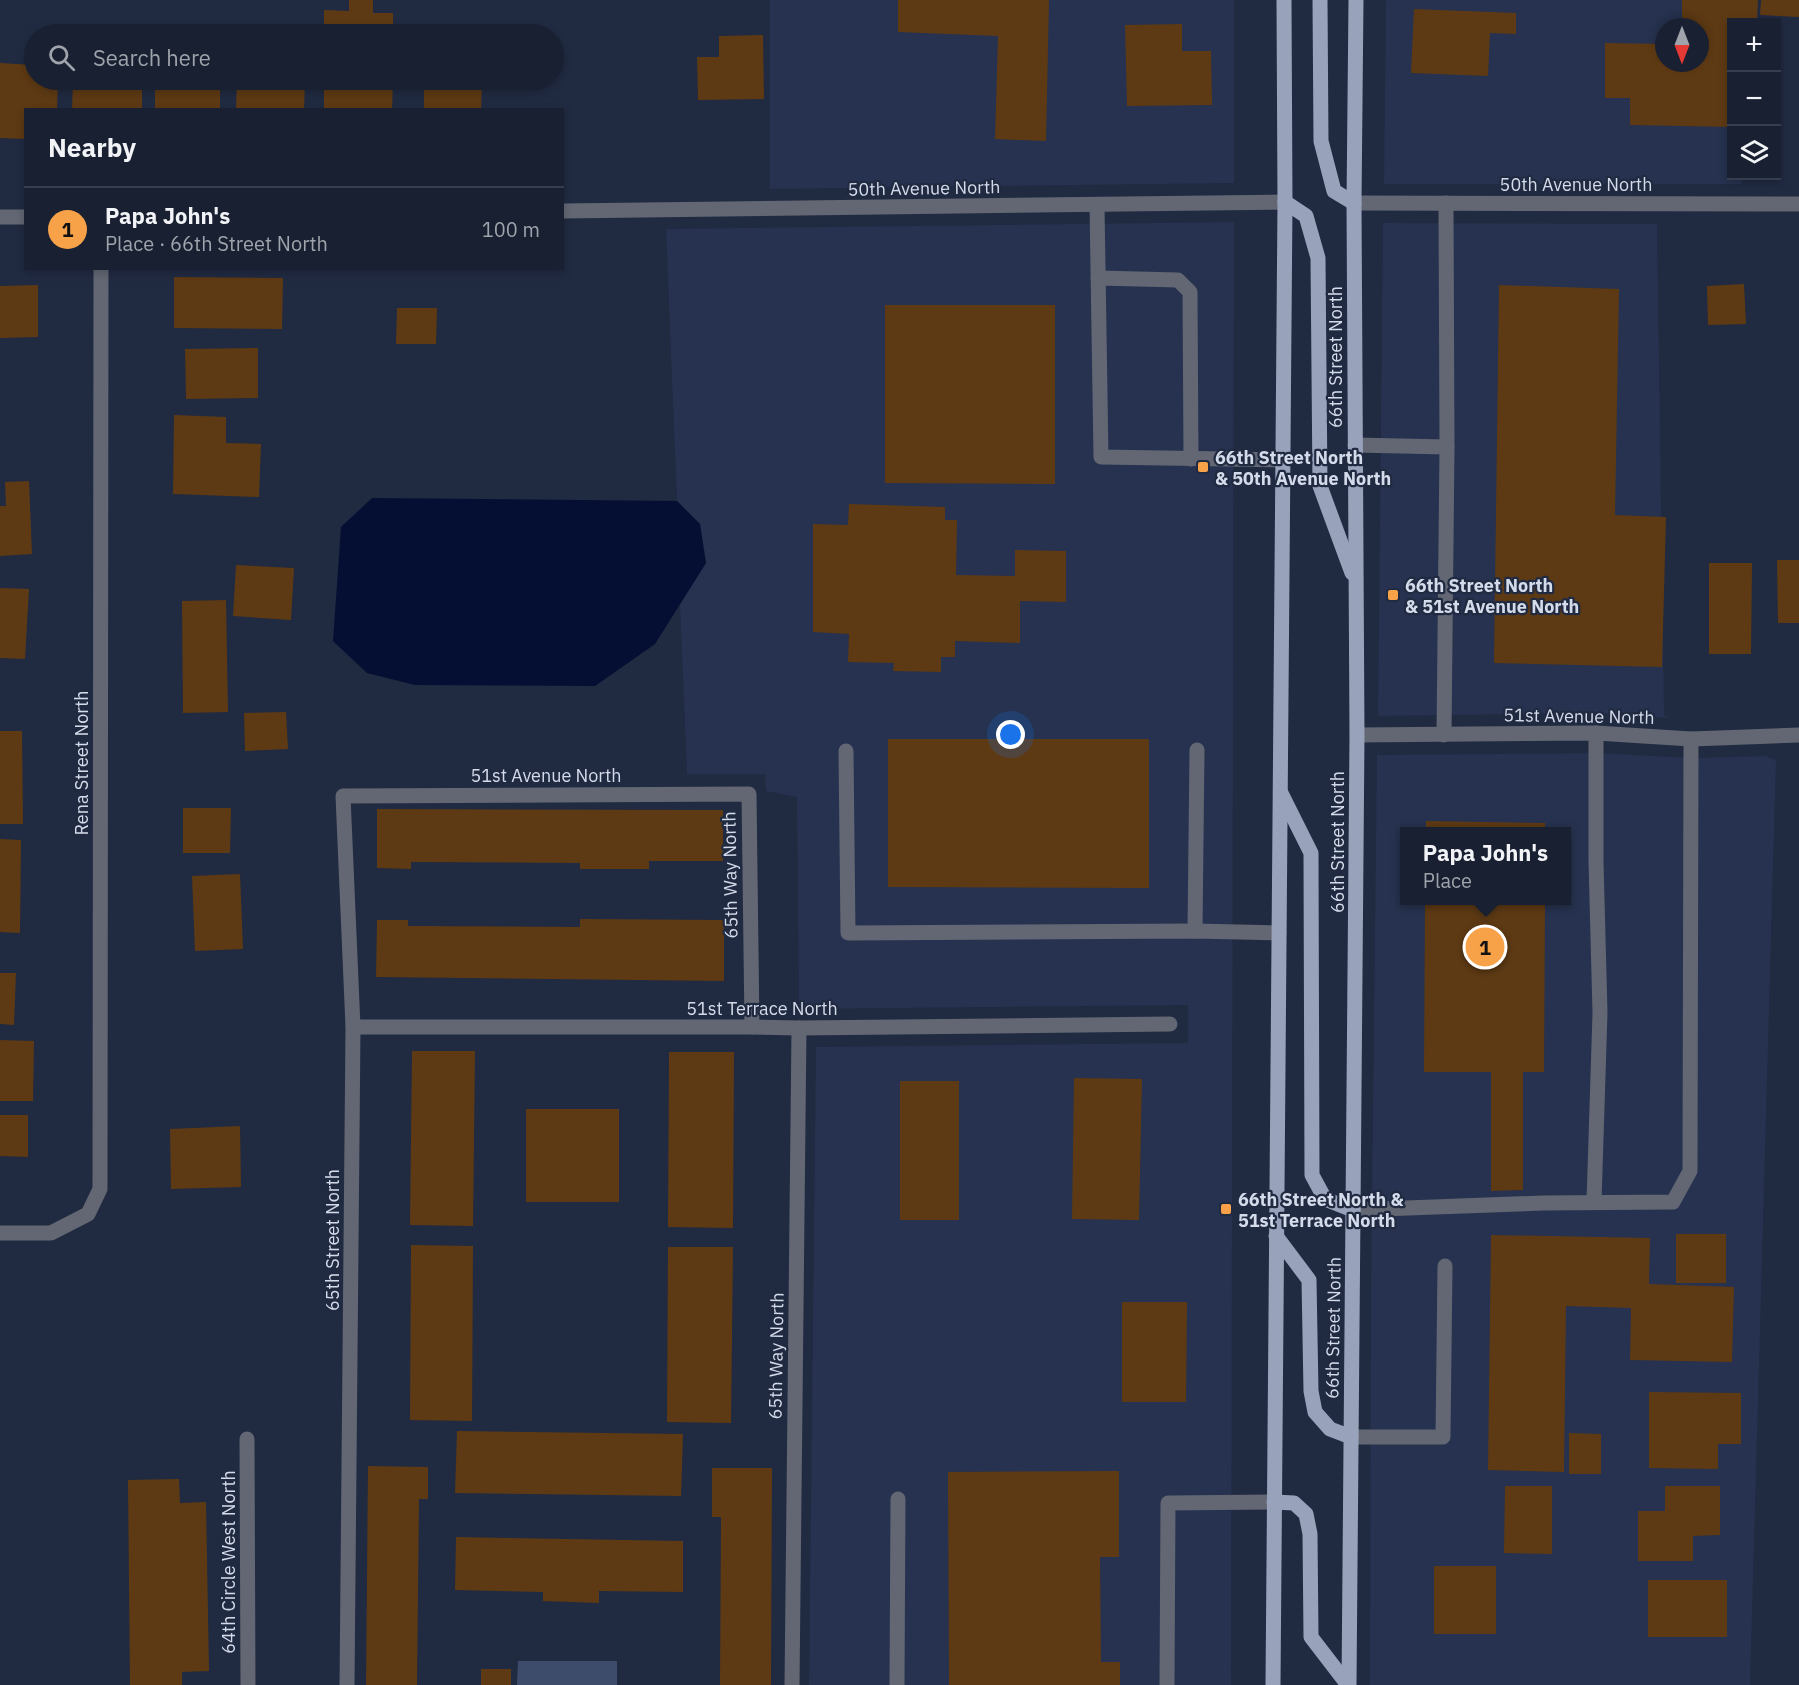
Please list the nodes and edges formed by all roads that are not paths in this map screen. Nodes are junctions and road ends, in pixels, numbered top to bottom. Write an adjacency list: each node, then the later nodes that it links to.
1 (1284, 0): 4 (main road)
2 (1320, 0): 5 (main road)
3 (1356, 0): 5 (main road, 66th Street North)
4 (1286, 202): 8 (street, 50th Avenue North); 17 (main road); 18 (main road)
5 (1354, 203): 6 (street, 50th Avenue North); 14 (main road, 66th Street North)
6 (1446, 203): 7 (street, 50th Avenue North); 15 (street)
7 (1799, 204)
8 (1097, 205): 9 (street, 50th Avenue North); 13 (street)
9 (564, 212)
10 (0, 217): 11 (street)
11 (24, 217)
12 (101, 270): 37 (street, Rena Street North)
13 (1098, 278): 16 (street); 16 (street)
14 (1355, 445): 15 (street); 18 (main road, 66th Street North)
15 (1447, 447): 21 (street)
16 (1191, 459): 17 (street)
17 (1283, 460): 26 (main road)
18 (1356, 585): 20 (main road, 66th Street North)
19 (1596, 733): 21 (street, 51st Avenue North); 23 (street, 51st Avenue North); 35 (street)
20 (1357, 735): 21 (street, 51st Avenue North); 36 (main road, 66th Street North)
21 (1444, 735)
22 (1799, 735): 23 (street, 51st Avenue North)
23 (1691, 739): 35 (street)
24 (1197, 750): 29 (street)
25 (846, 752): 29 (street)
26 (1280, 790): 30 (main road); 36 (main road)
27 (749, 794): 28 (street, 51st Avenue North); 33 (street, 65th Way North)
28 (343, 796): 32 (street, 65th Street North)
29 (1195, 931): 30 (street)
30 (1280, 933): 38 (main road)
31 (1170, 1024): 34 (street, 51st Terrace North)
32 (353, 1027): 33 (street, 51st Terrace North); 45 (street, 65th Street North)
33 (752, 1027): 34 (street, 51st Terrace North)
34 (799, 1028): 46 (street, 65th Way North)
35 (1594, 1202): 36 (street)
36 (1353, 1210): 40 (main road, 66th Street North)
37 (0, 1233)
38 (1276, 1236): 40 (main road); 43 (main road)
39 (1445, 1266): 40 (street)
40 (1351, 1437): 50 (main road, 66th Street North)
41 (247, 1439): 44 (street, 64th Circle West North)
42 (898, 1499): 47 (street)
43 (1274, 1502): 48 (street); 49 (main road); 50 (main road)
44 (248, 1685)
45 (347, 1685)
46 (792, 1685)
47 (897, 1685)
48 (1167, 1685)
49 (1273, 1685)
50 (1348, 1685)

